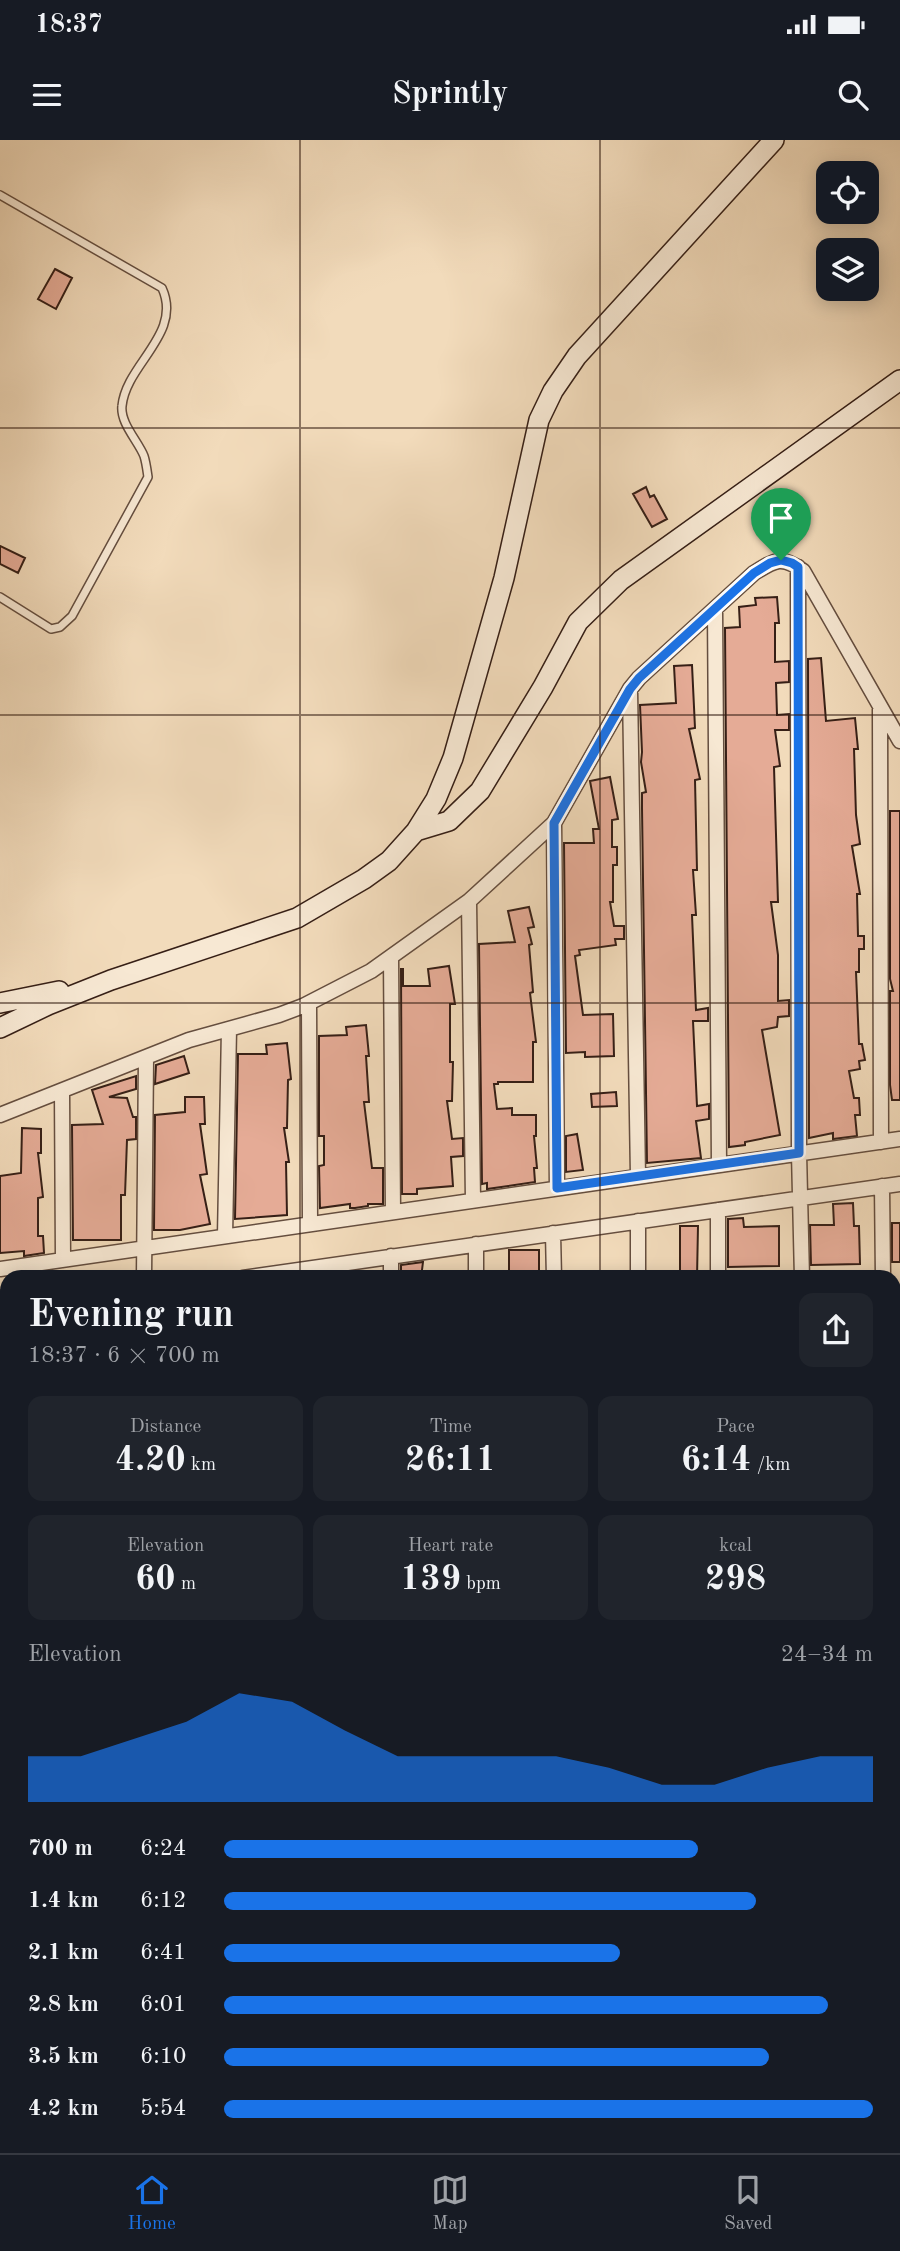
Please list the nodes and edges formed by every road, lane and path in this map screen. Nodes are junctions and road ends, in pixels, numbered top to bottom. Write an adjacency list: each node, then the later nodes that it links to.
1 (774, 140): 11 (main road)
2 (0, 195): 5 (lane)
3 (900, 380): 11 (main road)
4 (798, 567): 6 (street); 8 (street); 24 (street)
5 (0, 597)
6 (715, 608): 7 (street); 25 (street)
7 (630, 689): 10 (street); 26 (street)
8 (880, 709): 9 (street); 23 (street)
9 (900, 741)
10 (554, 823): 12 (street); 29 (street)
11 (416, 831): 14 (main road)
12 (469, 901): 13 (street); 31 (street)
13 (391, 957): 16 (street); 33 (street)
14 (111, 980): 15 (main road); 17 (main road)
15 (0, 1003)
16 (309, 1003): 18 (street); 35 (street)
17 (0, 1028)
18 (229, 1029): 19 (street); 37 (street)
19 (146, 1058): 20 (street); 39 (street)
20 (62, 1091): 21 (street); 41 (street)
21 (0, 1115)
22 (900, 1139): 23 (street)
23 (880, 1142): 24 (street)
24 (799, 1153): 25 (street); 30 (street)
25 (719, 1164): 26 (street)
26 (638, 1176): 29 (street)
27 (900, 1184): 28 (street)
28 (882, 1186): 30 (street); 51 (street)
29 (557, 1188): 31 (street)
30 (802, 1198): 32 (street); 50 (street)
31 (473, 1200): 33 (street)
32 (718, 1210): 34 (street); 49 (street)
33 (393, 1212): 35 (street)
34 (638, 1221): 36 (street); 48 (street)
35 (310, 1224): 37 (street)
36 (553, 1233): 38 (street); 47 (street)
37 (225, 1236): 39 (street)
38 (476, 1244): 40 (street); 46 (street)
39 (144, 1248): 41 (street); 43 (street)
40 (391, 1256): 44 (street); 45 (street)
41 (63, 1260): 42 (street)
42 (0, 1269)
43 (144, 1270)
44 (324, 1270)
45 (391, 1270)
46 (476, 1270)
47 (554, 1270)
48 (638, 1270)
49 (718, 1270)
50 (802, 1270)
51 (883, 1270)

